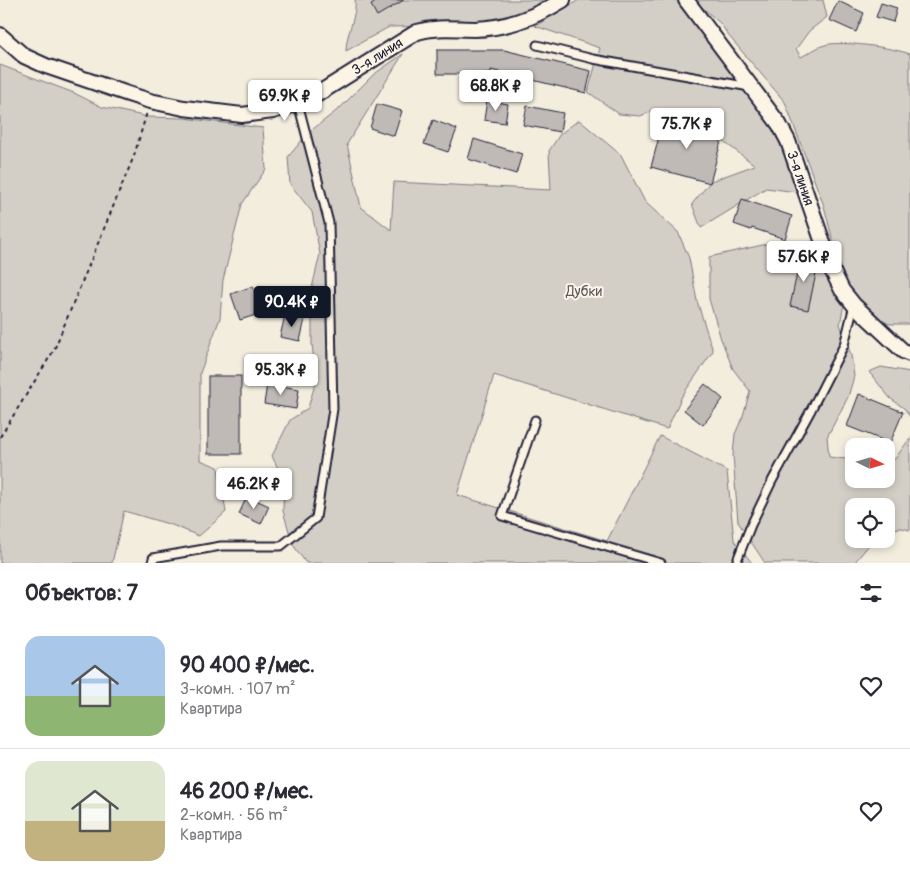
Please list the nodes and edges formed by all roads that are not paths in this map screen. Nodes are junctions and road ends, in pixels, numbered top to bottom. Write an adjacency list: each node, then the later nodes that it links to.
1 (562, 0): 6 (street, 3-я линия)
2 (686, 0): 5 (street, 3-я линия)
3 (0, 35): 6 (street, 3-я линия)
4 (537, 46): 5 (lane)
5 (752, 87): 7 (street, 3-я линия)
6 (298, 103): 10 (lane)
7 (854, 305): 8 (street, 3-я линия); 12 (lane)
8 (910, 354)
9 (535, 420): 11 (lane)
10 (152, 563)
11 (661, 563)
12 (736, 563)

